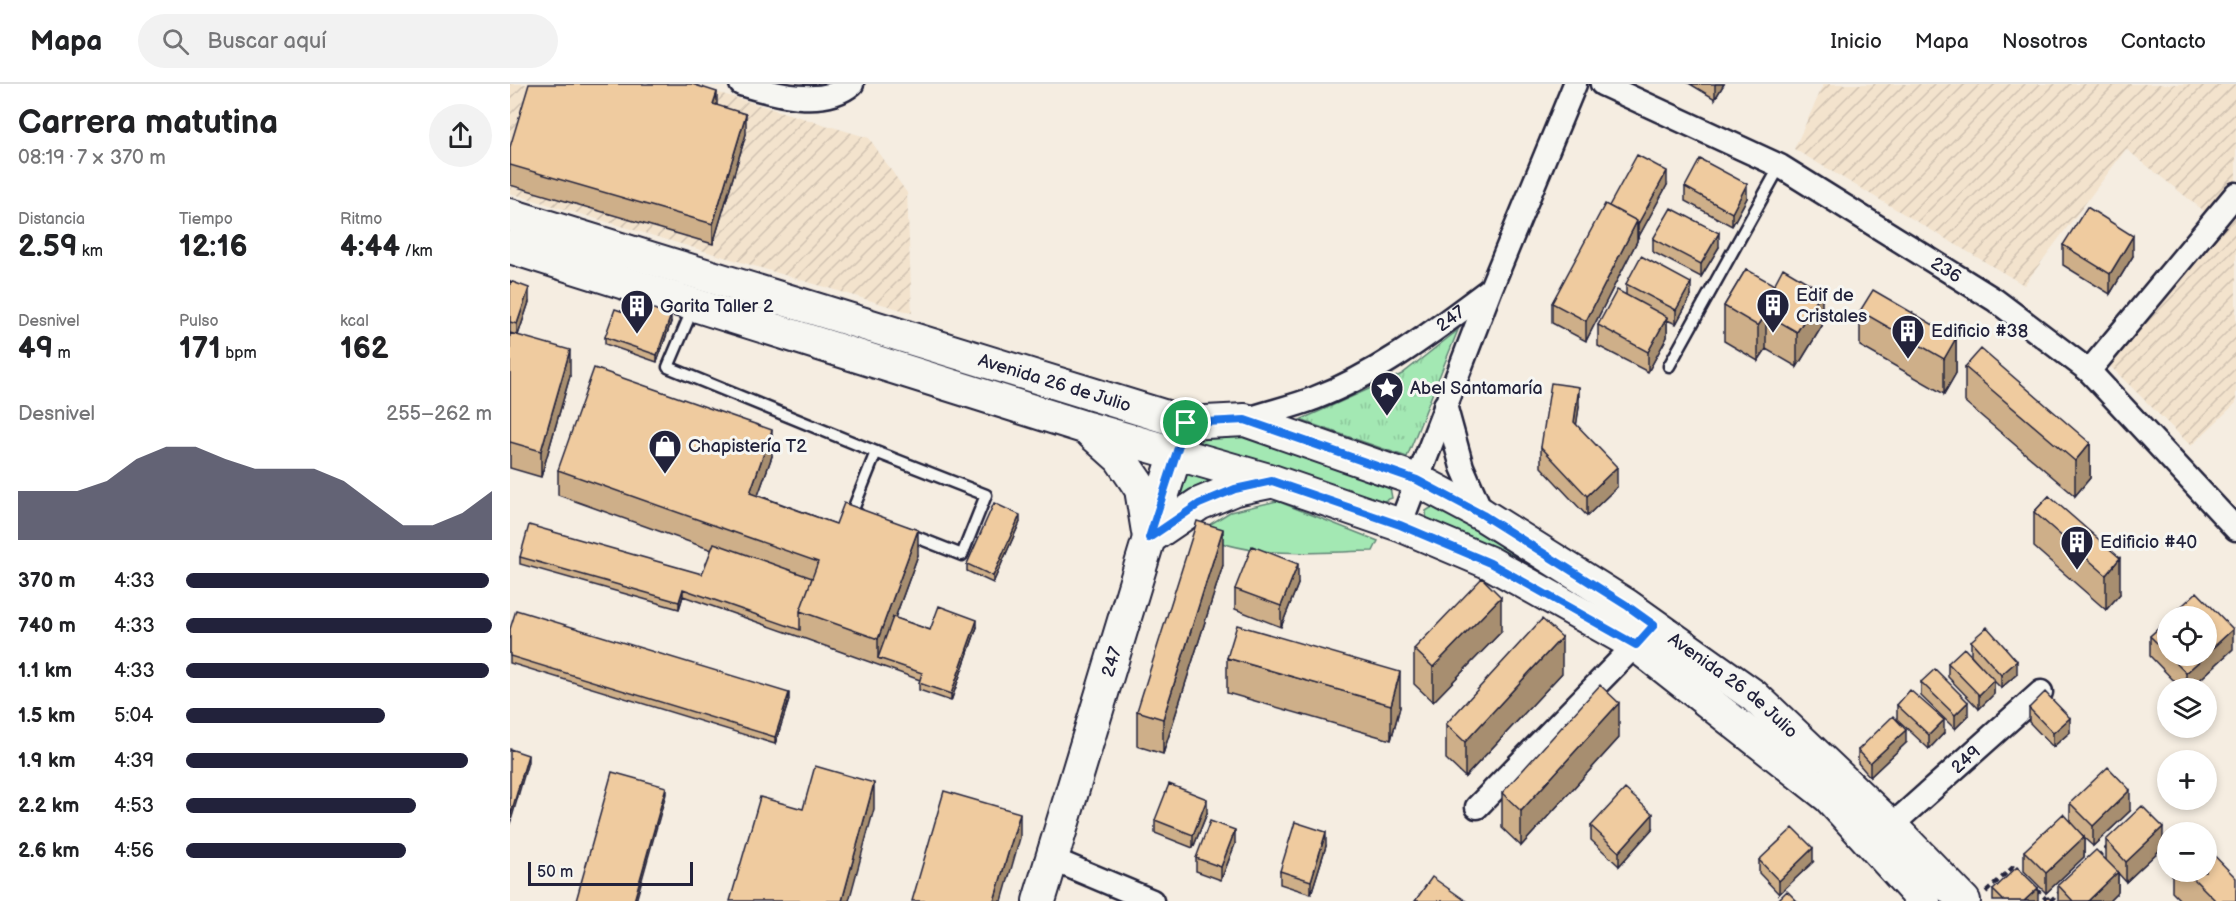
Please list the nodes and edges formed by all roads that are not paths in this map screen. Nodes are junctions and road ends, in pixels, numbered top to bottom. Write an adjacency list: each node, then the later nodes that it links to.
1 (741, 84): 4 (street)
2 (1575, 84): 10 (street, 247)
3 (1602, 84): 5 (street, 236)
4 (847, 88)
5 (1780, 166): 12 (lane); 13 (street, 236)
6 (2236, 194): 13 (street)
7 (510, 215): 9 (street, Avenida 26 de Julio)
8 (510, 247): 11 (street, Avenida 26 de Julio)
9 (705, 275): 11 (street); 16 (street, Avenida 26 de Julio)
10 (1491, 288): 14 (street, 247); 15 (street, 247)
11 (694, 305): 17 (street, Avenida 26 de Julio); 18 (lane)
12 (1670, 366)
13 (2089, 371): 26 (street, 236)
14 (1445, 405): 20 (street, 247); 22 (street)
15 (1245, 420): 16 (street, Avenida 26 de Julio); 20 (street, Avenida 26 de Julio)
16 (1186, 423): 19 (street, 247)
17 (1087, 428): 19 (street, Avenida 26 de Julio); 27 (street)
18 (876, 452): 23 (lane); 25 (lane)
19 (1176, 454): 21 (street, Avenida 26 de Julio); 27 (street, 247)
20 (1417, 480): 22 (street, Avenida 26 de Julio); 24 (street, 247)
21 (1272, 481): 24 (street, Avenida 26 de Julio); 27 (street)
22 (1483, 515): 28 (street, Avenida 26 de Julio)
23 (874, 521)
24 (1400, 525): 28 (street, Avenida 26 de Julio)
25 (896, 529)
26 (2236, 529)
27 (1149, 538): 32 (street, 247)
28 (1645, 635): 30 (street); 31 (street, Avenida 26 de Julio); 36 (street, Avenida 26 de Julio)
29 (2041, 692): 31 (street, 249)
30 (1477, 807)
31 (1892, 826): 33 (street, Avenida 26 de Julio)
32 (1052, 859): 34 (street, 247); 35 (street)
33 (1974, 898)
34 (1040, 901)
35 (1152, 901)
36 (1924, 901)

